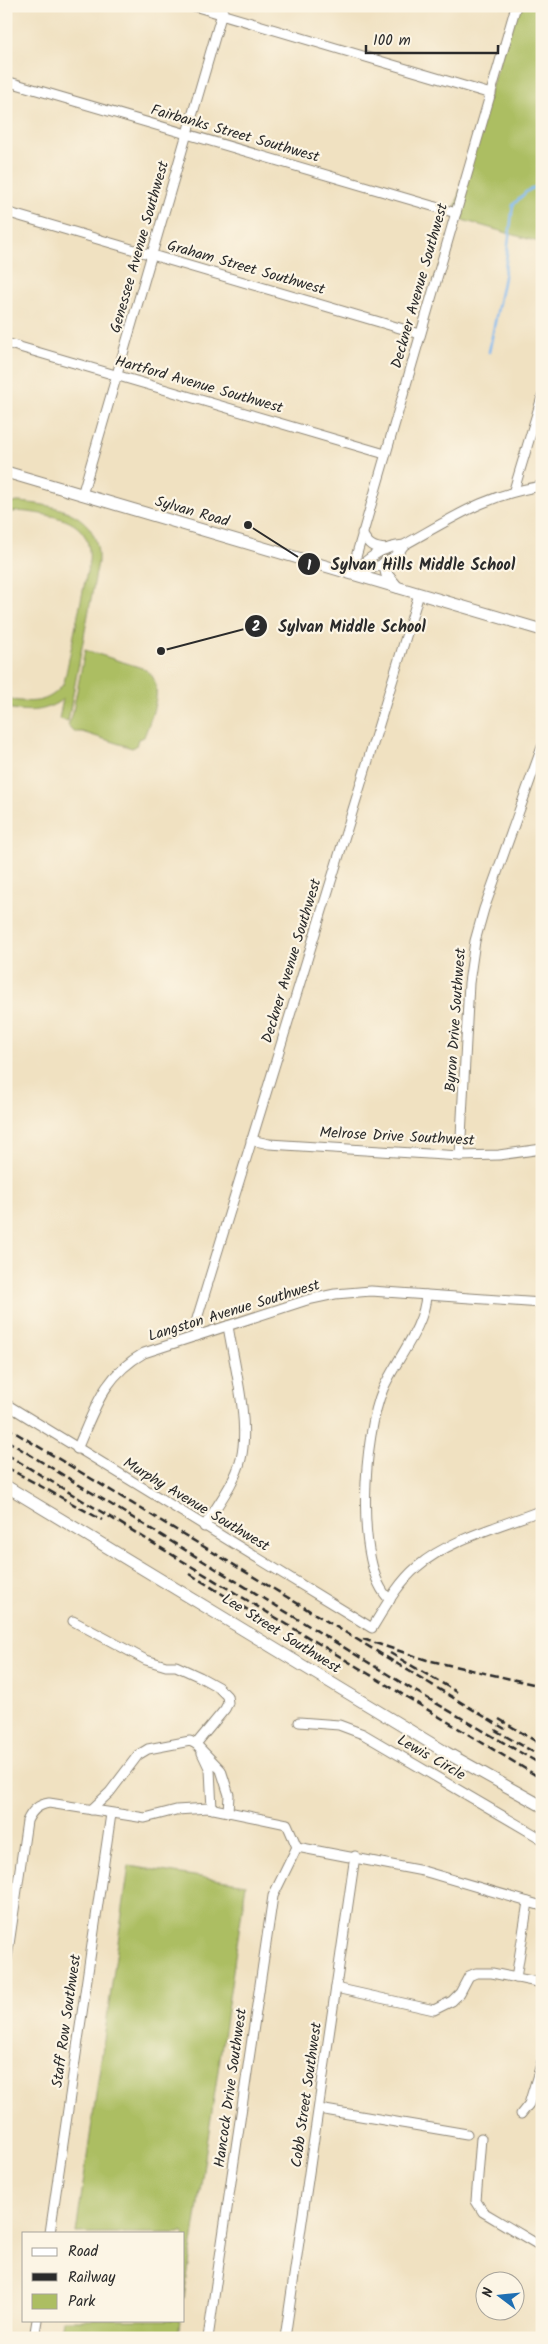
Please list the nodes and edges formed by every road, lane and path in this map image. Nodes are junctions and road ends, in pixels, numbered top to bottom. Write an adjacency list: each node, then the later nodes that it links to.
1 (194, 6): 3 (street)
2 (516, 6): 5 (street, Deckner Avenue Southwest)
3 (223, 10): 5 (street); 6 (street, Genessee Avenue Southwest)
4 (6, 81): 6 (street, Fairbanks Street Southwest)
5 (491, 94): 8 (street, Deckner Avenue Southwest)
6 (187, 134): 8 (street, Fairbanks Street Southwest); 9 (street, Genessee Avenue Southwest)
7 (6, 212): 9 (street, Graham Street Southwest)
8 (456, 214): 10 (street, Deckner Avenue Southwest)
9 (152, 255): 10 (street, Graham Street Southwest); 12 (street, Genessee Avenue Southwest)
10 (420, 334): 14 (street, Deckner Avenue Southwest)
11 (6, 343): 12 (street, Hartford Avenue Southwest)
12 (116, 376): 14 (street, Hartford Avenue Southwest); 18 (street, Genessee Avenue Southwest)
13 (542, 397): 17 (street)
14 (385, 454): 19 (street, Deckner Avenue Southwest)
15 (6, 472): 18 (main road, Sylvan Road)
16 (542, 486): 17 (street)
17 (514, 490): 20 (street)
18 (82, 495): 23 (main road, Sylvan Road)
19 (362, 533): 21 (street); 23 (street, Deckner Avenue Southwest)
20 (404, 546): 21 (street); 22 (street)
21 (386, 549): 23 (street)
22 (384, 563): 23 (street); 24 (main road)
23 (350, 574): 24 (main road, Sylvan Road)
24 (399, 588): 25 (main road, Sylvan Road)
25 (419, 594): 26 (main road, Sylvan Road); 28 (street, Deckner Avenue Southwest)
26 (542, 630)
27 (542, 747): 30 (street, Byron Drive Southwest)
28 (251, 1140): 30 (street, Melrose Drive Southwest); 34 (street, Deckner Avenue Southwest)
29 (542, 1149): 30 (street, Melrose Drive Southwest)
30 (460, 1156)
31 (426, 1295): 32 (street, Langston Avenue Southwest); 33 (street, Langston Avenue Southwest); 40 (street)
32 (542, 1303)
33 (228, 1326): 34 (street, Langston Avenue Southwest); 39 (street)
34 (197, 1336): 36 (street, Langston Avenue Southwest)
35 (6, 1404): 36 (street, Murphy Avenue Southwest)
36 (78, 1449): 39 (street, Murphy Avenue Southwest)
37 (6, 1486): 44 (main road, Lee Street Southwest)
38 (542, 1510): 40 (street)
39 (204, 1527): 40 (street, Murphy Avenue Southwest)
40 (390, 1600)
41 (73, 1621): 43 (street)
42 (299, 1722): 49 (street, Lewis Circle)
43 (196, 1744): 45 (street); 46 (street); 47 (street)
44 (542, 1806)
45 (212, 1809): 47 (street); 48 (street)
46 (91, 1810): 48 (street); 54 (street)
47 (228, 1812): 50 (street)
48 (111, 1814): 63 (street, Staff Row Southwest)
49 (542, 1839)
50 (297, 1847): 51 (street); 67 (street, Hancock Drive Southwest)
51 (355, 1856): 52 (street); 57 (street, Cobb Street Southwest)
52 (528, 1902): 53 (street); 55 (street)
53 (542, 1906)
54 (6, 1966)
55 (516, 1978): 56 (street); 57 (street)
56 (542, 1983)
57 (336, 1988): 59 (street, Cobb Street Southwest)
58 (542, 2061): 60 (street)
59 (319, 2109): 61 (street); 68 (street, Cobb Street Southwest)
60 (521, 2114)
61 (467, 2134)
62 (480, 2138): 64 (street)
63 (50, 2232)
64 (542, 2247)
65 (37, 2322): 66 (street)
66 (34, 2338)
67 (208, 2338)
68 (285, 2338)

